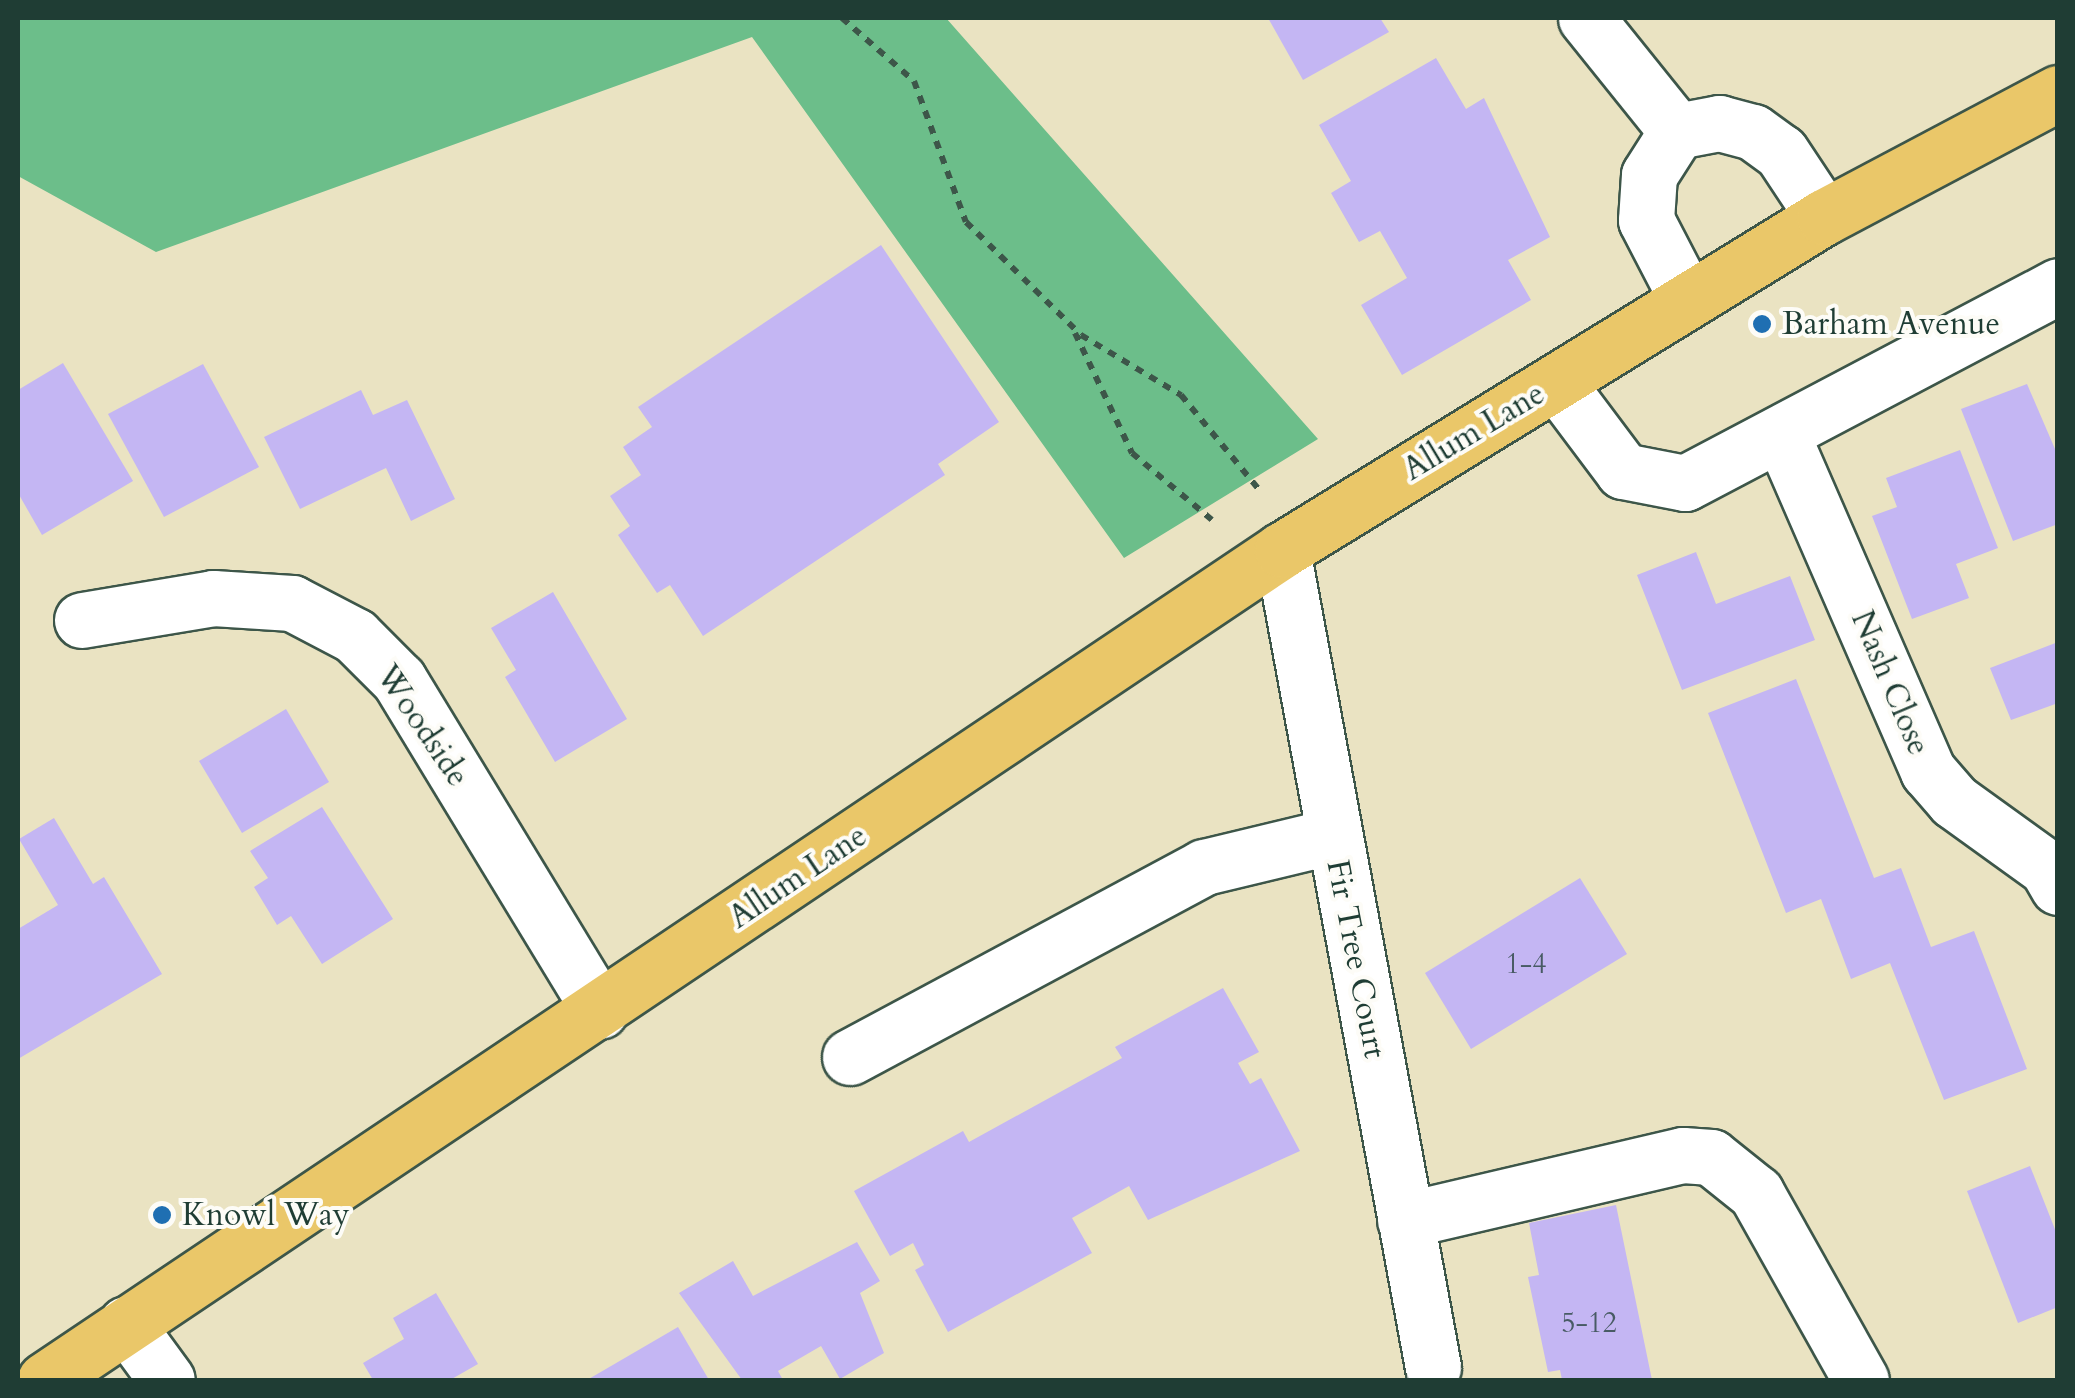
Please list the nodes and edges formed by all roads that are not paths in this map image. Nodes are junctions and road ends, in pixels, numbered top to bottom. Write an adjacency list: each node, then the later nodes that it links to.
1 (1586, 18): 3 (street)
2 (2058, 93): 4 (main road, Allum Lane)
3 (1677, 130): 4 (street); 6 (street)
4 (1824, 216): 6 (main road, Allum Lane)
5 (2058, 286): 8 (street, Allum Lane)
6 (1687, 299): 7 (main road, Allum Lane)
7 (1557, 383): 8 (street, Allum Lane); 9 (main road, Allum Lane)
8 (1781, 433): 12 (street, Nash Close)
9 (1274, 526): 11 (street, Fir Tree Court); 13 (main road, Allum Lane)
10 (82, 620): 13 (street, Woodside)
11 (1333, 836): 14 (street); 15 (street, Fir Tree Court)
12 (2058, 887)
13 (600, 1011): 16 (main road, Allum Lane)
14 (850, 1057)
15 (1405, 1220): 17 (street, Fir Tree Court); 20 (street)
16 (126, 1324): 18 (main road, Allum Lane); 19 (street)
17 (1433, 1368)
18 (45, 1380)
19 (167, 1380)
20 (1862, 1380)

